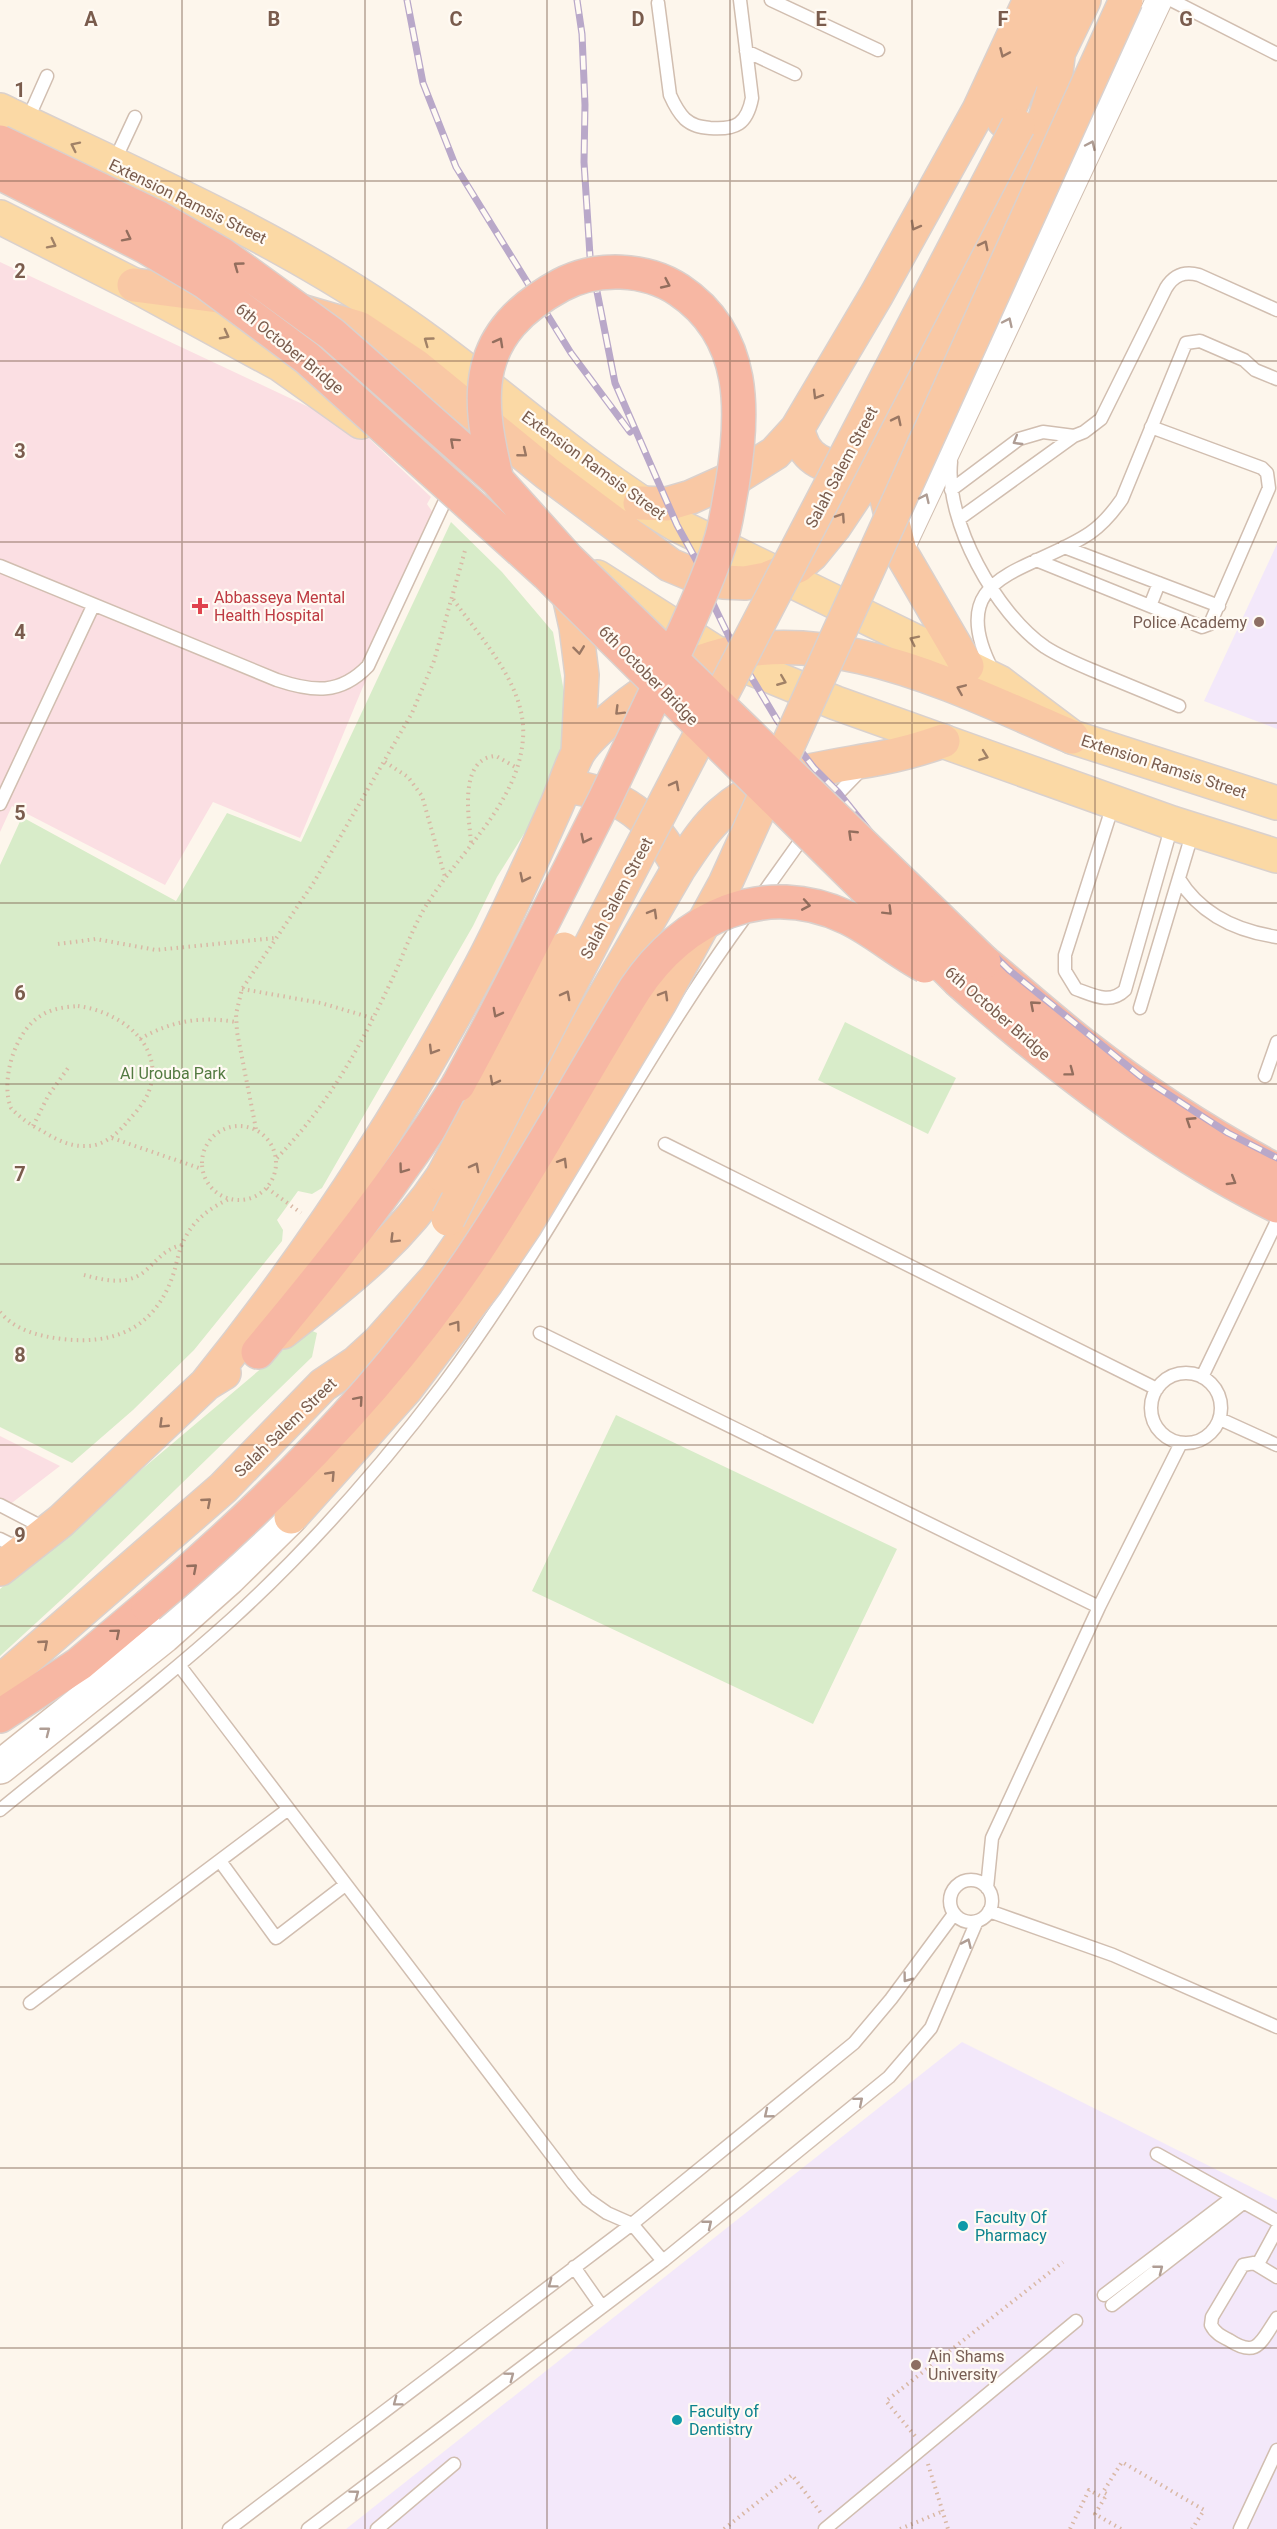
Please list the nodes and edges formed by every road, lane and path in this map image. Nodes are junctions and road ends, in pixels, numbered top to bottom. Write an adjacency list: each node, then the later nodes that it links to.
1 (740, 0): 11 (lane)
2 (771, 0): 10 (lane)
3 (1030, 0): 27 (highway, one-way to 27)
4 (1053, 0): 18 (highway, Salah Salem Street)
5 (1084, 0): 13 (highway, Salah Salem Street)
6 (1126, 0): 108 (highway, one-way to 6, bridge)
7 (1159, 0): 29 (street, one-way to 7)
8 (1171, 0): 12 (lane)
9 (658, 3): 11 (lane)
10 (878, 50)
11 (746, 51): 14 (lane)
12 (1277, 54)
13 (1058, 56): 18 (highway, Salah Salem Street); 30 (highway, one-way to 13)
14 (795, 74)
15 (47, 76): 16 (lane)
16 (13, 116): 20 (main road, Extension Ramsis Street, one-way to 16)
17 (135, 117): 20 (lane)
18 (1011, 124): 99 (highway, Salah Salem Street, one-way to 99, bridge); 100 (highway, Salah Salem Street, one-way to 18, bridge)
19 (0, 142): 31 (highway, 6th October Bridge, one-way to 19, bridge)
20 (113, 164): 34 (main road, Extension Ramsis Street, one-way to 20)
21 (0, 173): 72 (highway, 6th October Bridge, one-way to 72, bridge)
22 (0, 217): 23 (main road, one-way to 23)
23 (134, 285): 32 (main road, one-way to 32); 42 (highway, one-way to 42)
24 (1277, 310): 28 (lane)
25 (1277, 379): 26 (lane)
26 (1151, 428): 37 (lane); 48 (lane)
27 (797, 429): 30 (highway); 34 (highway)
28 (1074, 436): 33 (lane, one-way to 33); 35 (lane)
29 (953, 439): 33 (lane); 38 (street, one-way to 29)
30 (884, 452): 38 (highway); 42 (highway, one-way to 30)
31 (497, 480): 89 (highway, 6th October Bridge, one-way to 31, bridge); 99 (highway, one-way to 99, bridge)
32 (452, 487): 39 (main road); 46 (lane)
33 (951, 490): 35 (lane)
34 (640, 503): 42 (main road, Extension Ramsis Street)
35 (960, 519): 44 (lane)
36 (466, 547): 45 (path)
37 (1064, 547): 40 (lane); 43 (lane)
38 (900, 551): 50 (highway)
39 (558, 552): 49 (main road); 55 (highway, one-way to 55)
40 (1036, 560): 44 (lane); 47 (lane)
41 (0, 566): 46 (lane)
42 (779, 575): 50 (main road, Extension Ramsis Street, one-way to 42)
43 (1159, 583): 47 (lane); 48 (lane)
44 (991, 585): 51 (lane); 52 (lane)
45 (453, 599): 57 (path); 58 (path)
46 (93, 606): 62 (lane)
47 (1150, 606): 48 (lane)
48 (1219, 606)
49 (721, 656): 53 (highway, one-way to 49); 54 (main road, one-way to 54); 55 (highway, one-way to 55)
50 (967, 666): 51 (main road, Extension Ramsis Street)
51 (999, 682): 53 (main road, Extension Ramsis Street)
52 (1179, 706)
53 (1072, 737): 61 (main road, Extension Ramsis Street)
54 (943, 741): 56 (highway); 60 (main road, one-way to 60)
55 (578, 753): 59 (highway)
56 (871, 760): 66 (highway); 113 (lane)
57 (385, 762): 67 (path); 70 (path)
58 (517, 768): 64 (path); 64 (path)
59 (566, 786): 66 (highway); 94 (highway, one-way to 94)
60 (1114, 803): 63 (main road); 63 (lane)
61 (1277, 803)
62 (0, 804)
63 (1183, 827): 65 (main road); 68 (lane)
64 (471, 842): 67 (path)
65 (1277, 856)
66 (679, 868): 100 (highway, one-way to 66)
67 (445, 877): 75 (path)
68 (1179, 879): 69 (lane); 74 (lane)
69 (1277, 937)
70 (276, 938): 71 (path); 73 (path)
71 (58, 944)
72 (960, 982): 92 (highway, 6th October Bridge, one-way to 92); 112 (highway, one-way to 72, bridge)
73 (242, 989): 75 (path); 76 (path)
74 (1140, 1008)
75 (372, 1018): 87 (path)
76 (236, 1022): 77 (path); 84 (path)
77 (140, 1039): 80 (path); 85 (path)
78 (1277, 1042): 81 (lane)
79 (68, 1068): 83 (path)
80 (2, 1075)
81 (1265, 1076)
82 (1, 1083): 83 (path)
83 (33, 1126): 85 (path)
84 (255, 1129): 87 (path); 88 (path)
85 (111, 1137): 88 (path)
86 (665, 1144): 103 (lane)
87 (277, 1158): 90 (path)
88 (202, 1169): 91 (path)
89 (1277, 1171)
90 (267, 1188): 91 (path); 94 (path)
91 (229, 1199): 95 (path)
92 (1277, 1206)
93 (1277, 1221): 101 (lane)
94 (323, 1227): 102 (highway)
95 (182, 1245): 96 (path); 97 (path)
96 (84, 1275)
97 (0, 1312)
98 (540, 1333): 111 (lane)
99 (258, 1352): 102 (highway, Salah Salem Street)
100 (356, 1363): 114 (highway, Salah Salem Street, one-way to 100)
101 (1202, 1377): 103 (lane); 104 (lane)
102 (206, 1384): 109 (highway, Salah Salem Street, one-way to 109)
103 (1157, 1389): 105 (lane)
104 (1220, 1419): 105 (lane); 106 (lane)
105 (1180, 1443): 111 (lane)
106 (1277, 1445)
107 (0, 1505): 109 (lane)
108 (291, 1517): 117 (main road, one-way to 108)
109 (50, 1530): 110 (highway, Salah Salem Street)
110 (8, 1553)
111 (1099, 1607): 122 (lane)
112 (79, 1664): 115 (highway); 116 (main road)
113 (179, 1665): 118 (lane); 119 (lane)
114 (0, 1682)
115 (0, 1716)
116 (0, 1738)
117 (0, 1767)
118 (0, 1810)
119 (287, 1810): 120 (lane); 121 (lane)
120 (220, 1861): 121 (lane); 126 (lane)
121 (345, 1885): 131 (lane)
122 (987, 1888): 123 (lane); 124 (lane)
123 (989, 1911): 125 (lane); 127 (lane)
124 (954, 1914): 125 (lane); 131 (lane, one-way to 131)
125 (977, 1921): 133 (lane, one-way to 125)
126 (30, 2003)
127 (1277, 2027)
128 (1157, 2154): 129 (lane)
129 (1238, 2200): 130 (lane); 138 (lane)
130 (1277, 2221)
131 (632, 2224): 133 (lane); 136 (lane)
132 (1277, 2229): 135 (lane)
133 (663, 2261): 139 (lane)
134 (1063, 2262): 142 (path)
135 (1258, 2265): 137 (lane); 140 (lane)
136 (574, 2267): 139 (lane); 149 (lane, one-way to 149)
137 (1277, 2277)
138 (1108, 2300)
139 (602, 2307): 150 (lane, one-way to 139)
140 (1277, 2318)
141 (1077, 2321): 142 (lane)
142 (924, 2446): 146 (path); 148 (lane)
143 (1277, 2450): 157 (lane)
144 (454, 2464): 147 (lane)
145 (1104, 2498): 154 (path); 155 (path); 156 (path)
146 (941, 2512): 152 (path); 153 (path)
147 (382, 2527)
148 (828, 2527): 151 (path)
149 (229, 2529)
150 (308, 2529)
151 (724, 2529)
152 (900, 2529)
153 (948, 2529)
154 (1070, 2529)
155 (1121, 2529)
156 (1192, 2529)
157 (1240, 2529)

